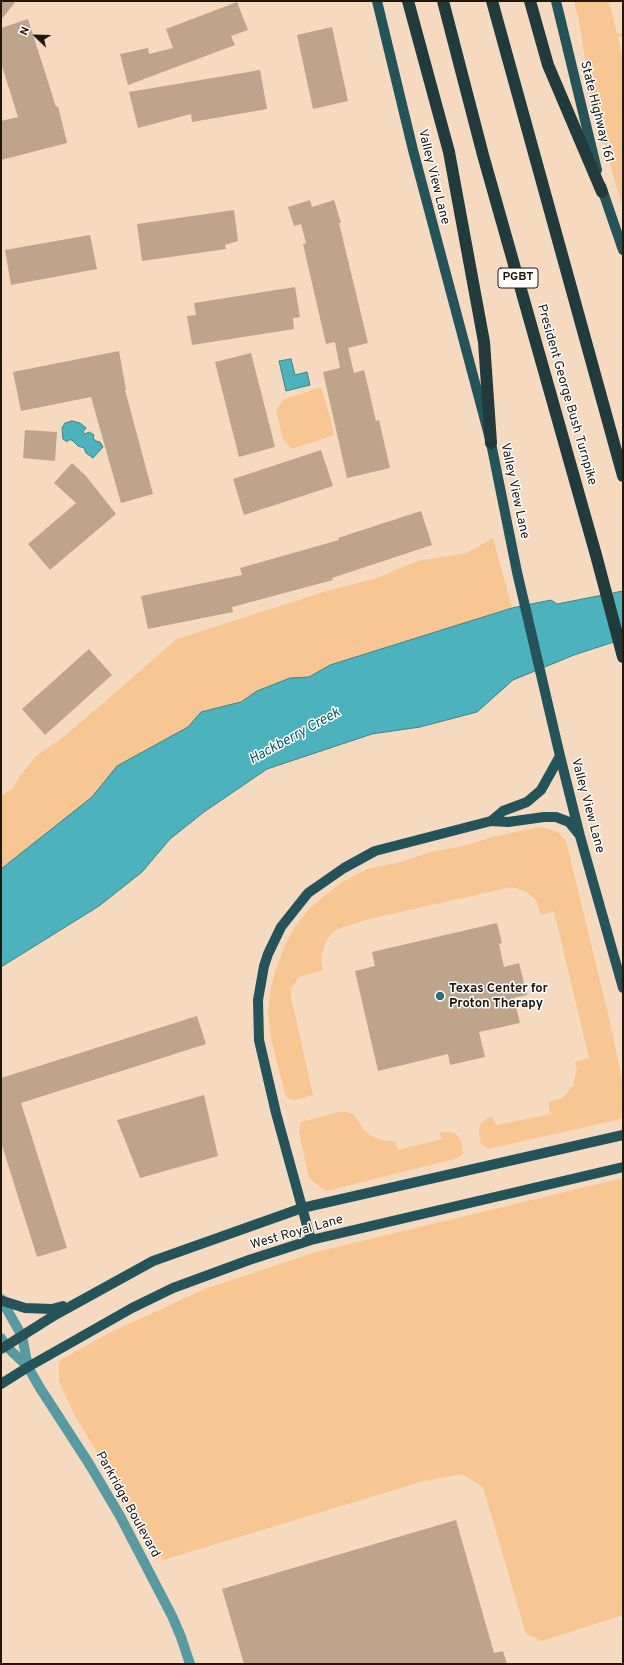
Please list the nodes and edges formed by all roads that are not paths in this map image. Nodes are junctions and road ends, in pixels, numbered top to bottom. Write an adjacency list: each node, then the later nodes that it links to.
1 (377, 1): 11 (main road, Valley View Lane)
2 (408, 1): 11 (highway)
3 (443, 1): 13 (highway, President George Bush Turnpike / PGBT)
4 (492, 1): 12 (highway)
5 (530, 1): 7 (highway)
6 (556, 1): 7 (main road, State Highway 161)
7 (602, 192): 8 (main road, State Highway 161)
8 (614, 225): 9 (main road); 10 (main road, State Highway 161)
9 (623, 241)
10 (623, 250)
11 (491, 443): 14 (main road, Valley View Lane)
12 (623, 476)
13 (623, 658)
14 (560, 756): 15 (main road); 16 (main road, Valley View Lane)
15 (491, 820): 16 (main road); 20 (main road)
16 (580, 836): 17 (main road, Valley View Lane)
17 (623, 988)
18 (623, 1135): 20 (main road, West Royal Lane)
19 (623, 1167): 21 (main road, West Royal Lane)
20 (302, 1208): 21 (main road); 23 (main road, West Royal Lane)
21 (312, 1240): 26 (main road, West Royal Lane)
22 (2, 1300): 23 (main road); 24 (street, Parkridge Boulevard)
23 (76, 1303): 24 (main road, West Royal Lane)
24 (22, 1336): 25 (main road, West Royal Lane); 26 (street, Parkridge Boulevard)
25 (3, 1344): 26 (street, Parkridge Boulevard)
26 (28, 1367): 27 (main road, West Royal Lane); 28 (street, Parkridge Boulevard)
27 (1, 1384)
28 (190, 1664)

